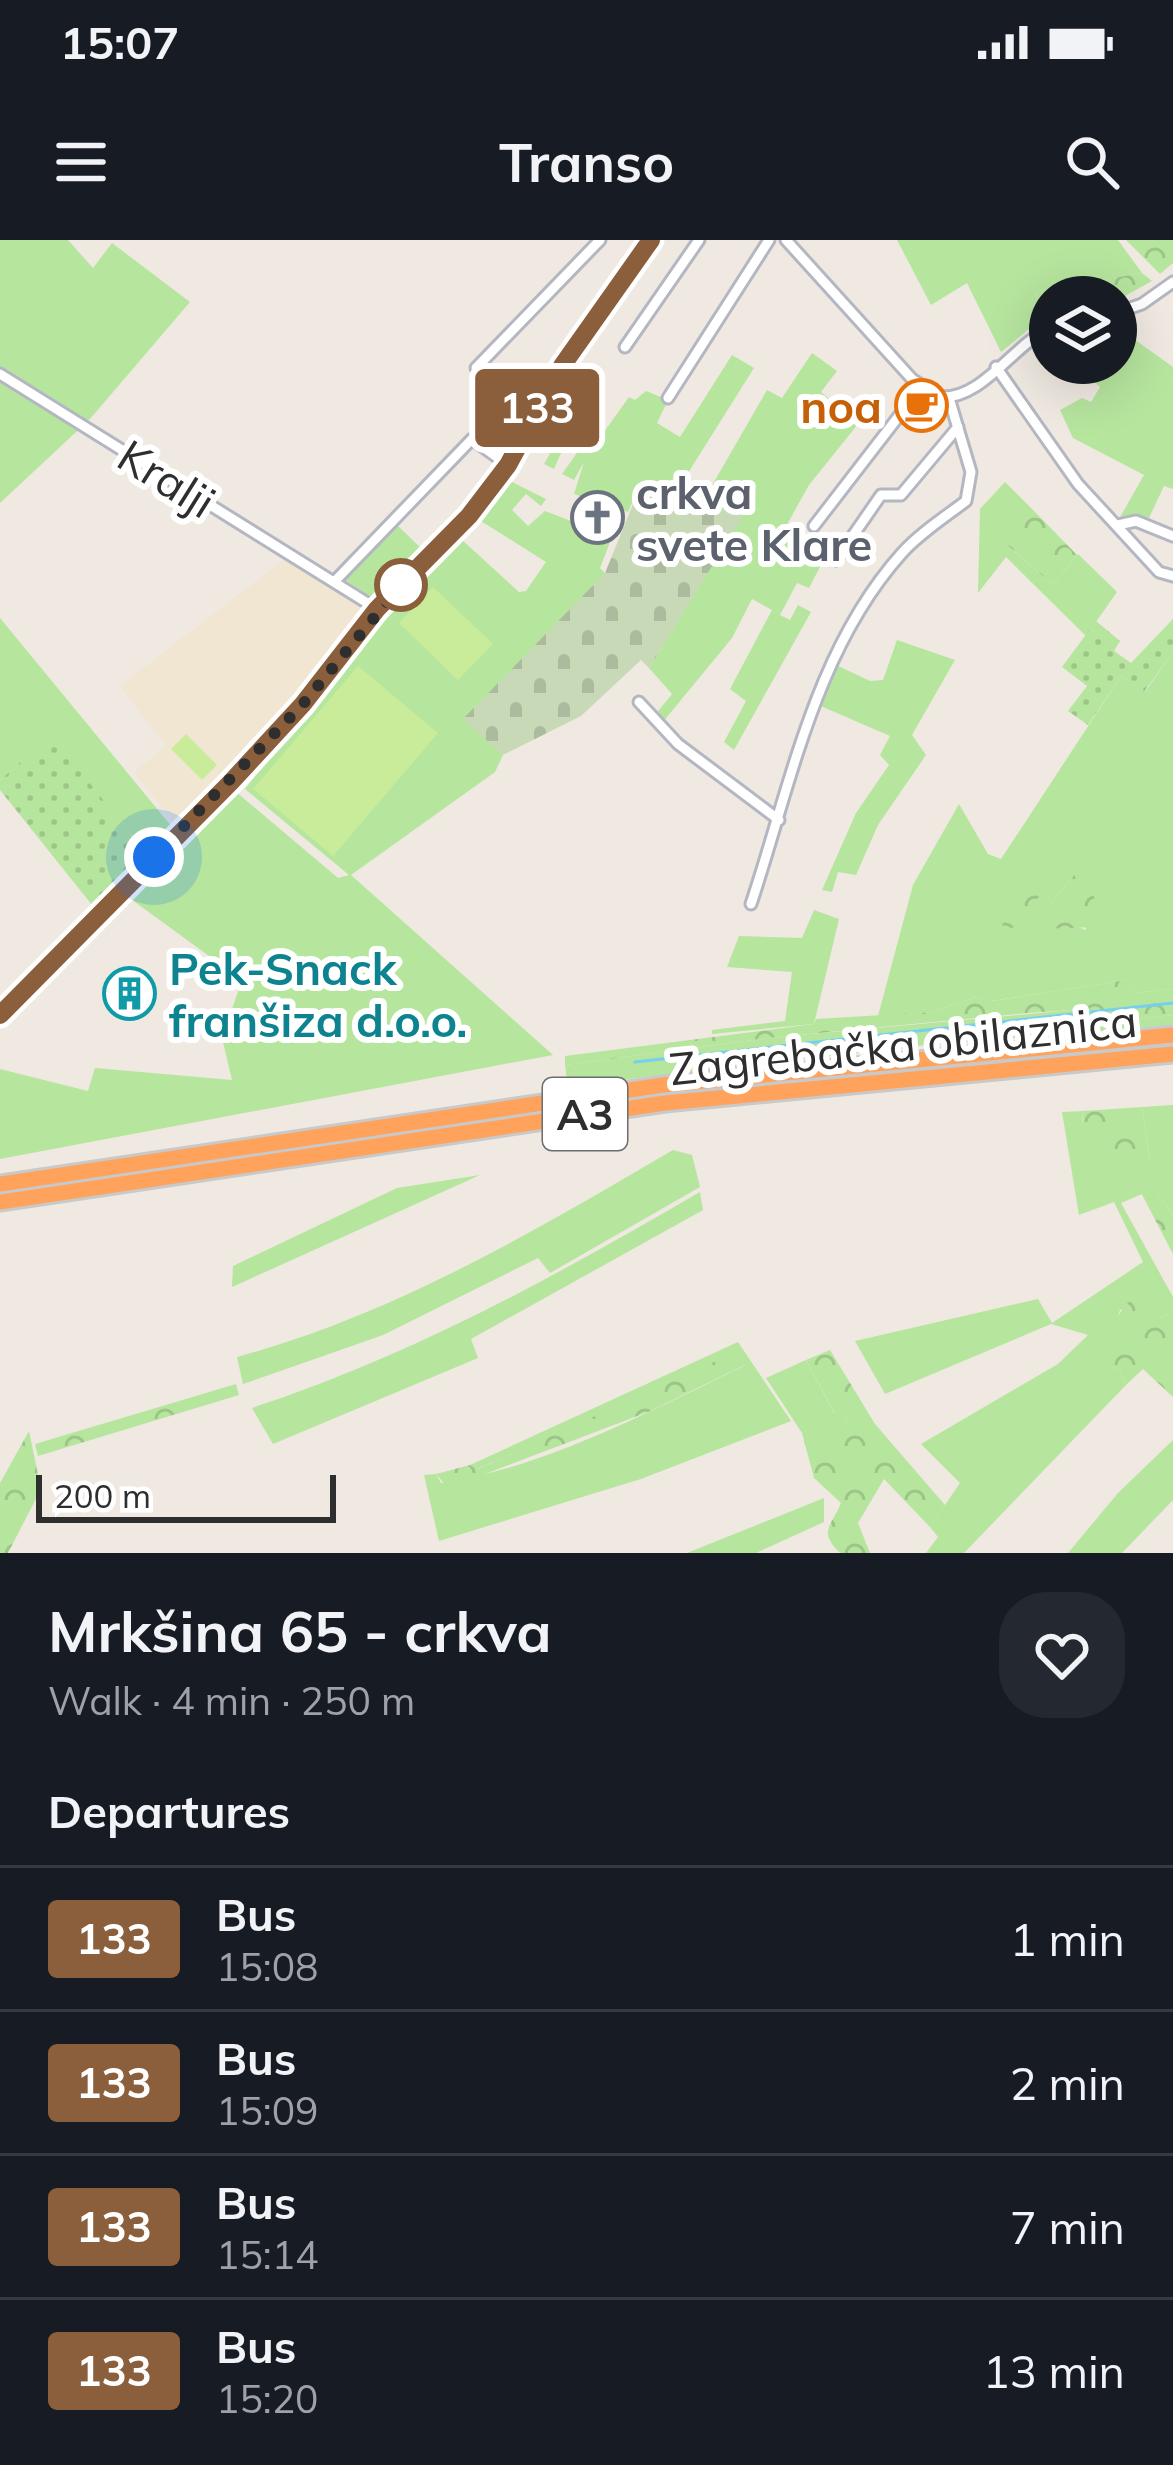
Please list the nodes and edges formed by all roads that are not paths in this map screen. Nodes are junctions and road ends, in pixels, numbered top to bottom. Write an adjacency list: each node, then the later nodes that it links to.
1 (600, 240): 11 (street)
2 (651, 240): 17 (street)
3 (699, 240): 9 (street)
4 (769, 240): 14 (street)
5 (788, 240): 13 (street)
6 (1173, 282): 7 (street)
7 (1137, 306)
8 (1029, 343): 10 (street)
9 (625, 347)
10 (996, 367): 15 (street); 18 (street)
11 (476, 368)
12 (0, 374): 23 (street, Kralji)
13 (922, 386): 15 (street); 19 (street)
14 (668, 398)
15 (949, 398): 16 (street)
16 (958, 427): 21 (street); 26 (street)
17 (508, 465): 23 (street); 24 (street)
18 (1118, 525): 20 (street); 22 (street)
19 (814, 526)
20 (1173, 536)
21 (836, 560)
22 (1173, 576)
23 (334, 582): 24 (street, Kralji)
24 (377, 609): 28 (street)
25 (639, 702): 26 (street)
26 (779, 820): 27 (street)
27 (751, 904)
28 (0, 1015)
29 (1173, 1035): 31 (highway, Zagrebačka obilaznica / A3)
30 (1173, 1054): 32 (highway, Zagrebačka obilaznica / A3)
31 (0, 1184)
32 (0, 1202)

